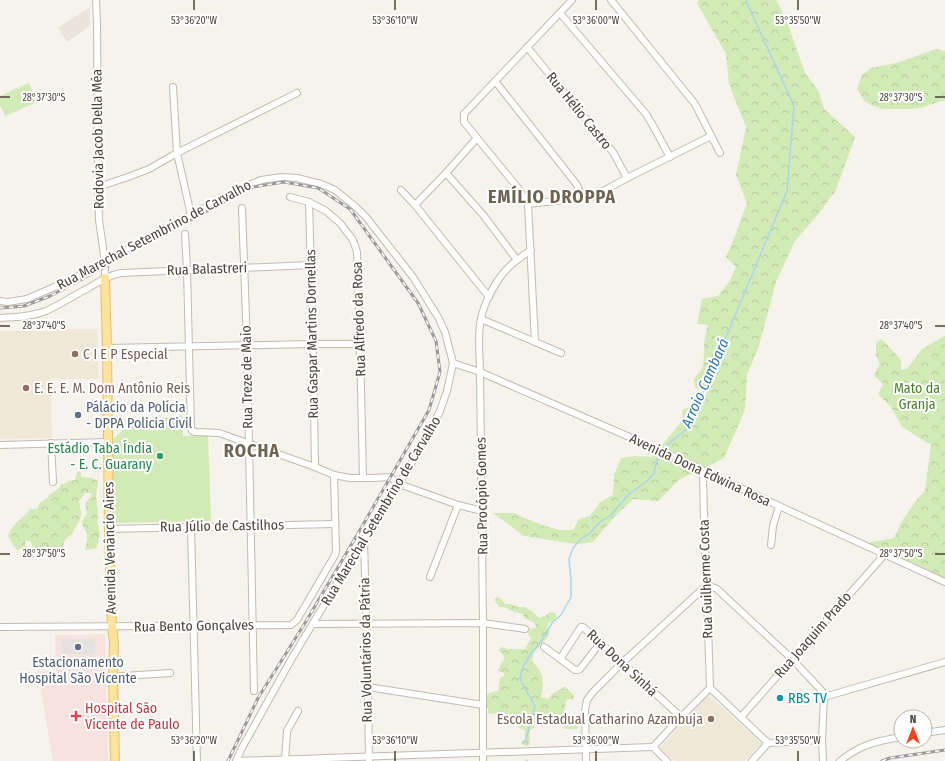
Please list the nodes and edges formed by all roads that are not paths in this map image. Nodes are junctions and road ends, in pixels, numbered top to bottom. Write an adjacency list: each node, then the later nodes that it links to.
1 (96, 0): 16 (street, Rodovia Jacob Della Méa)
2 (572, 0): 4 (street)
3 (611, 0): 9 (street)
4 (560, 13): 5 (street); 13 (street)
5 (527, 47): 6 (street); 15 (street, Rua Hélio Castro)
6 (495, 81): 10 (street); 19 (street)
7 (173, 87): 11 (street)
8 (296, 93): 11 (street)
9 (711, 136): 12 (street); 13 (street)
10 (477, 138): 14 (street); 21 (street)
11 (177, 153): 16 (street); 24 (street)
12 (720, 153)
13 (670, 158): 15 (street)
14 (446, 173): 22 (street); 27 (street)
15 (627, 178): 19 (street)
16 (98, 187): 28 (street, Rodovia Jacob Della Méa)
17 (402, 190): 22 (street)
18 (290, 197): 20 (street, Rua Alfredo da Rosa)
19 (582, 198): 21 (street)
20 (309, 202): 29 (street, Rua Gaspar Martins Dornellas); 39 (street, Rua Alfredo da Rosa)
21 (528, 204): 26 (street)
22 (415, 205): 33 (street)
23 (242, 208): 30 (street, Rua Treze de Maio)
24 (191, 215): 28 (street, Rua Marechal Setembrino de Carvalho); 44 (street, Rua Marechal Setembrino de Carvalho)
25 (185, 234): 31 (street)
26 (531, 250): 27 (street, Rua Procópio Gomes); 37 (street)
27 (517, 260): 33 (street, Rua Procópio Gomes)
28 (105, 262): 32 (street, Rodovia Jacob Della Méa); 34 (street, Rua Marechal Setembrino de Carvalho)
29 (311, 266): 30 (street, Rua Balastreri); 38 (street, Rua Gaspar Martins Dornellas)
30 (245, 268): 31 (street, Rua Balastreri); 40 (street, Rua Treze de Maio)
31 (187, 270): 32 (street, Rua Balastreri); 41 (street)
32 (105, 278): 35 (street, Rua Marechal Setembrino de Carvalho); 42 (main road, Avenida Venâncio Aires)
33 (489, 297): 36 (street, Rua Procópio Gomes)
34 (0, 301)
35 (0, 318)
36 (481, 319): 37 (street); 45 (street, Rua Procópio Gomes)
37 (535, 342): 43 (street)
38 (313, 344): 39 (street); 40 (street); 50 (street, Rua Gaspar Martins Dornellas)
39 (360, 344): 55 (street, Rua Alfredo da Rosa)
40 (247, 346): 41 (street); 49 (street, Rua Treze de Maio)
41 (188, 347): 42 (street); 49 (street)
42 (107, 348): 46 (main road, Avenida Venâncio Aires)
43 (561, 353)
44 (453, 363): 45 (street, Avenida Dona Edwina Rosa); 52 (street, Rua Marechal Setembrino de Carvalho)
45 (480, 372): 51 (street, Avenida Dona Edwina Rosa); 60 (street, Rua Procópio Gomes)
46 (108, 442): 47 (street); 64 (main road, Avenida Venâncio Aires)
47 (51, 443): 48 (street); 56 (street)
48 (0, 444)
49 (249, 444): 50 (street); 62 (street, Rua Treze de Maio)
50 (315, 467): 53 (street)
51 (703, 471): 59 (street, Avenida Dona Edwina Rosa); 70 (street, Rua Guilherme Costa)
52 (406, 473): 54 (street); 57 (street, Rua Marechal Setembrino de Carvalho)
53 (334, 475): 55 (street); 61 (street)
54 (390, 477): 55 (street); 57 (street)
55 (363, 478)
56 (53, 482)
57 (399, 484): 58 (street); 65 (street, Rua Marechal Setembrino de Carvalho)
58 (458, 505): 60 (street); 68 (street)
59 (779, 506): 66 (street); 67 (street, Avenida Dona Edwina Rosa)
60 (482, 511): 71 (street, Rua Procópio Gomes)
61 (336, 524): 62 (street, Rua Júlio de Castilhos); 74 (street, Rua Bento Gonçalves)
62 (251, 526): 63 (street, Rua Júlio de Castilhos); 74 (street, Rua Treze de Maio)
63 (191, 527): 64 (street, Rua Júlio de Castilhos); 75 (street)
64 (109, 528): 77 (main road, Avenida Venâncio Aires)
65 (364, 540): 72 (street, Rua Marechal Setembrino de Carvalho); 73 (street, Rua Voluntários da Pátria)
66 (771, 545)
67 (885, 554): 69 (street, Avenida Dona Edwina Rosa); 82 (street, Rua Joaquim Prado)
68 (430, 577)
69 (945, 582)
70 (707, 585): 82 (street); 84 (street); 88 (street, Rua Guilherme Costa)
71 (484, 623): 73 (street); 78 (street); 91 (street, Rua Procópio Gomes)
72 (313, 624): 73 (street); 108 (street, Rua Marechal Setembrino de Carvalho)
73 (366, 624): 87 (street, Rua Voluntários da Pátria)
74 (253, 625): 75 (street, Rua Bento Gonçalves); 89 (street, Rua Treze de Maio)
75 (193, 626): 77 (street, Rua Bento Gonçalves); 107 (street)
76 (0, 627): 77 (street, Rua Bento Gonçalves)
77 (112, 627): 86 (main road, Avenida Venâncio Aires)
78 (524, 629)
79 (600, 642): 81 (street); 81 (street, Rua Dona Sinhá); 84 (street, Rua Dona Sinhá)
80 (544, 647): 81 (street)
81 (560, 659)
82 (792, 659): 90 (street); 94 (street, Rua Joaquim Prado)
83 (945, 662): 90 (street)
84 (622, 664): 93 (street, Rua Dona Sinhá); 101 (street)
85 (170, 674): 86 (street)
86 (111, 677): 105 (main road, Avenida Venâncio Aires); 106 (main road, Avenida Venâncio Aires)
87 (368, 687): 91 (street); 103 (street, Rua Voluntários da Pátria)
88 (710, 688): 93 (street); 94 (street)
89 (254, 691)
90 (824, 697): 98 (street)
91 (483, 705): 102 (street, Rua Procópio Gomes)
92 (298, 712): 104 (street)
93 (680, 717): 100 (street)
94 (741, 717): 99 (street)
95 (945, 730): 96 (street)
96 (933, 732)
97 (893, 739): 114 (street)
98 (822, 740): 99 (street); 113 (street)
99 (768, 743): 112 (street)
100 (652, 747): 101 (street); 111 (street)
101 (585, 749): 102 (street); 110 (street)
102 (483, 753): 103 (street); 109 (street, Rua Procópio Gomes)
103 (368, 759): 104 (street)
104 (285, 760): 108 (street)
105 (109, 761)
106 (115, 761)
107 (197, 761)
108 (237, 761)
109 (483, 761)
110 (586, 761)
111 (667, 761)
112 (752, 761)
113 (823, 761)
114 (840, 761)

